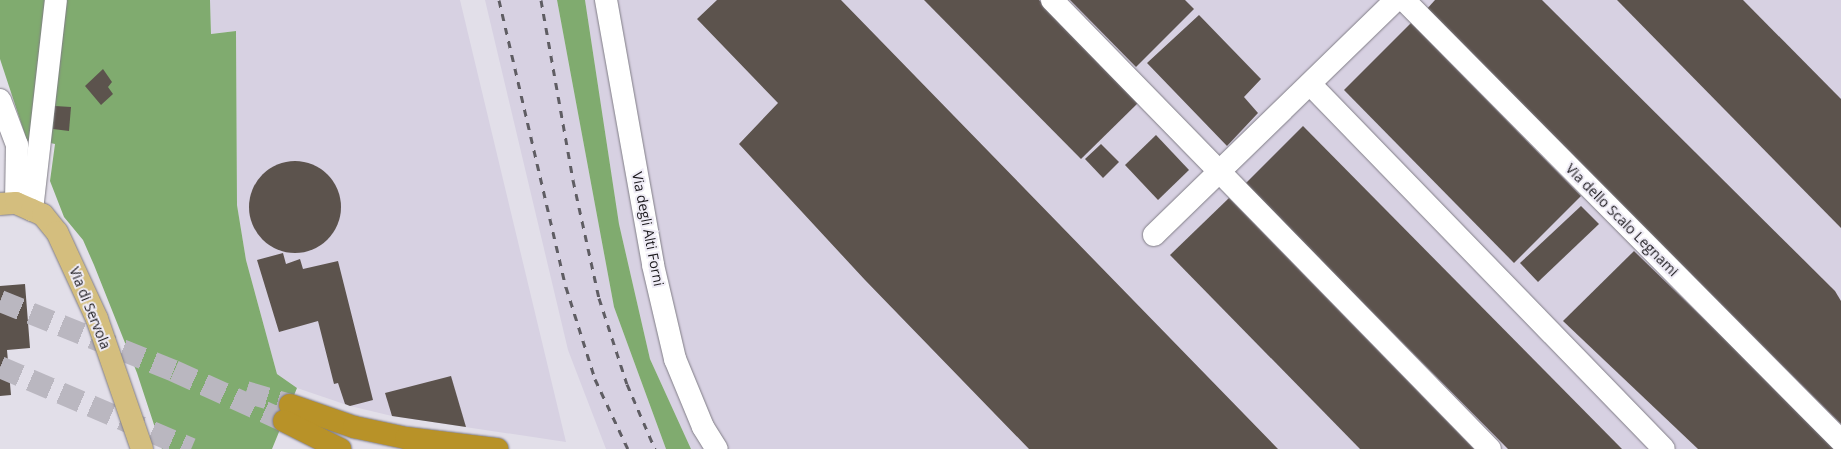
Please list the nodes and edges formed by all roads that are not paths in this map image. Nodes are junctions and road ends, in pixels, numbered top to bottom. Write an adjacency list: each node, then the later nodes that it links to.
1 (56, 0): 9 (street)
2 (606, 0): 15 (street, Via degli Alti Forni)
3 (1052, 0): 8 (street)
4 (1396, 0): 6 (street)
5 (1404, 0): 11 (street, Via dello Scalo Legnami)
6 (1310, 84): 8 (street); 17 (street)
7 (0, 100): 9 (street)
8 (1220, 172): 10 (street); 16 (street)
9 (16, 205): 12 (main road, Via di Servola)
10 (1154, 235)
11 (1841, 441)
12 (142, 449)
13 (340, 449): 14 (highway)
14 (497, 449)
15 (717, 449)
16 (1490, 449)
17 (1664, 449)

